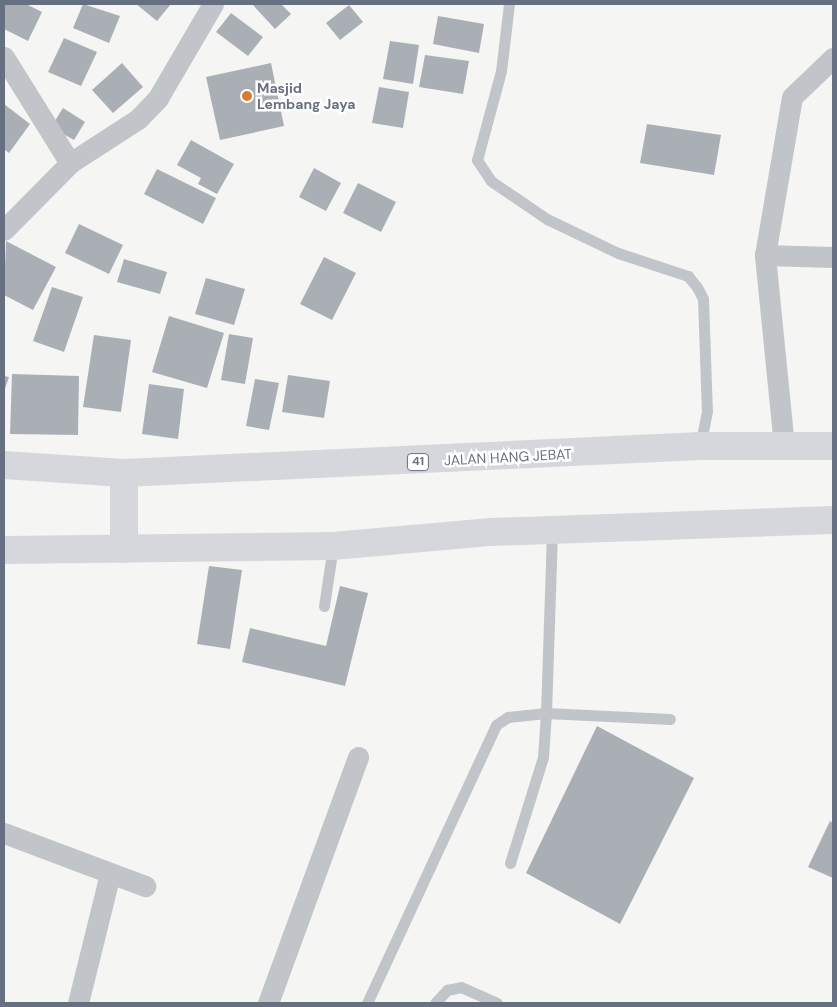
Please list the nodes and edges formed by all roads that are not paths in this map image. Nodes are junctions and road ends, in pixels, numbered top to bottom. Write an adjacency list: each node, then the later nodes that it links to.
1 (214, 4): 5 (street)
2 (509, 4): 9 (lane)
3 (4, 57): 5 (street)
4 (833, 58): 7 (street)
5 (70, 163): 6 (street)
6 (4, 230)
7 (765, 255): 8 (street); 10 (street)
8 (833, 256)
9 (700, 446): 10 (highway, JALAN HANG JEBAT / 41); 13 (highway, JALAN HANG JEBAT / 41)
10 (784, 446): 11 (highway, JALAN HANG JEBAT / 41)
11 (833, 446)
12 (4, 465): 13 (highway, JALAN HANG JEBAT / 41)
13 (124, 473): 18 (highway)
14 (833, 520): 15 (highway)
15 (552, 532): 16 (highway); 20 (lane)
16 (333, 546): 18 (highway); 19 (lane)
17 (4, 550): 18 (highway)
18 (124, 550)
19 (324, 606)
20 (546, 713): 21 (lane); 24 (lane); 29 (lane)
21 (670, 719)
22 (358, 757): 28 (street)
23 (4, 833): 25 (street)
24 (510, 863)
25 (110, 874): 26 (street); 27 (street)
26 (145, 886)
27 (78, 1003)
28 (268, 1003)
29 (367, 1003)
30 (435, 1003): 31 (lane)
31 (497, 1003)

